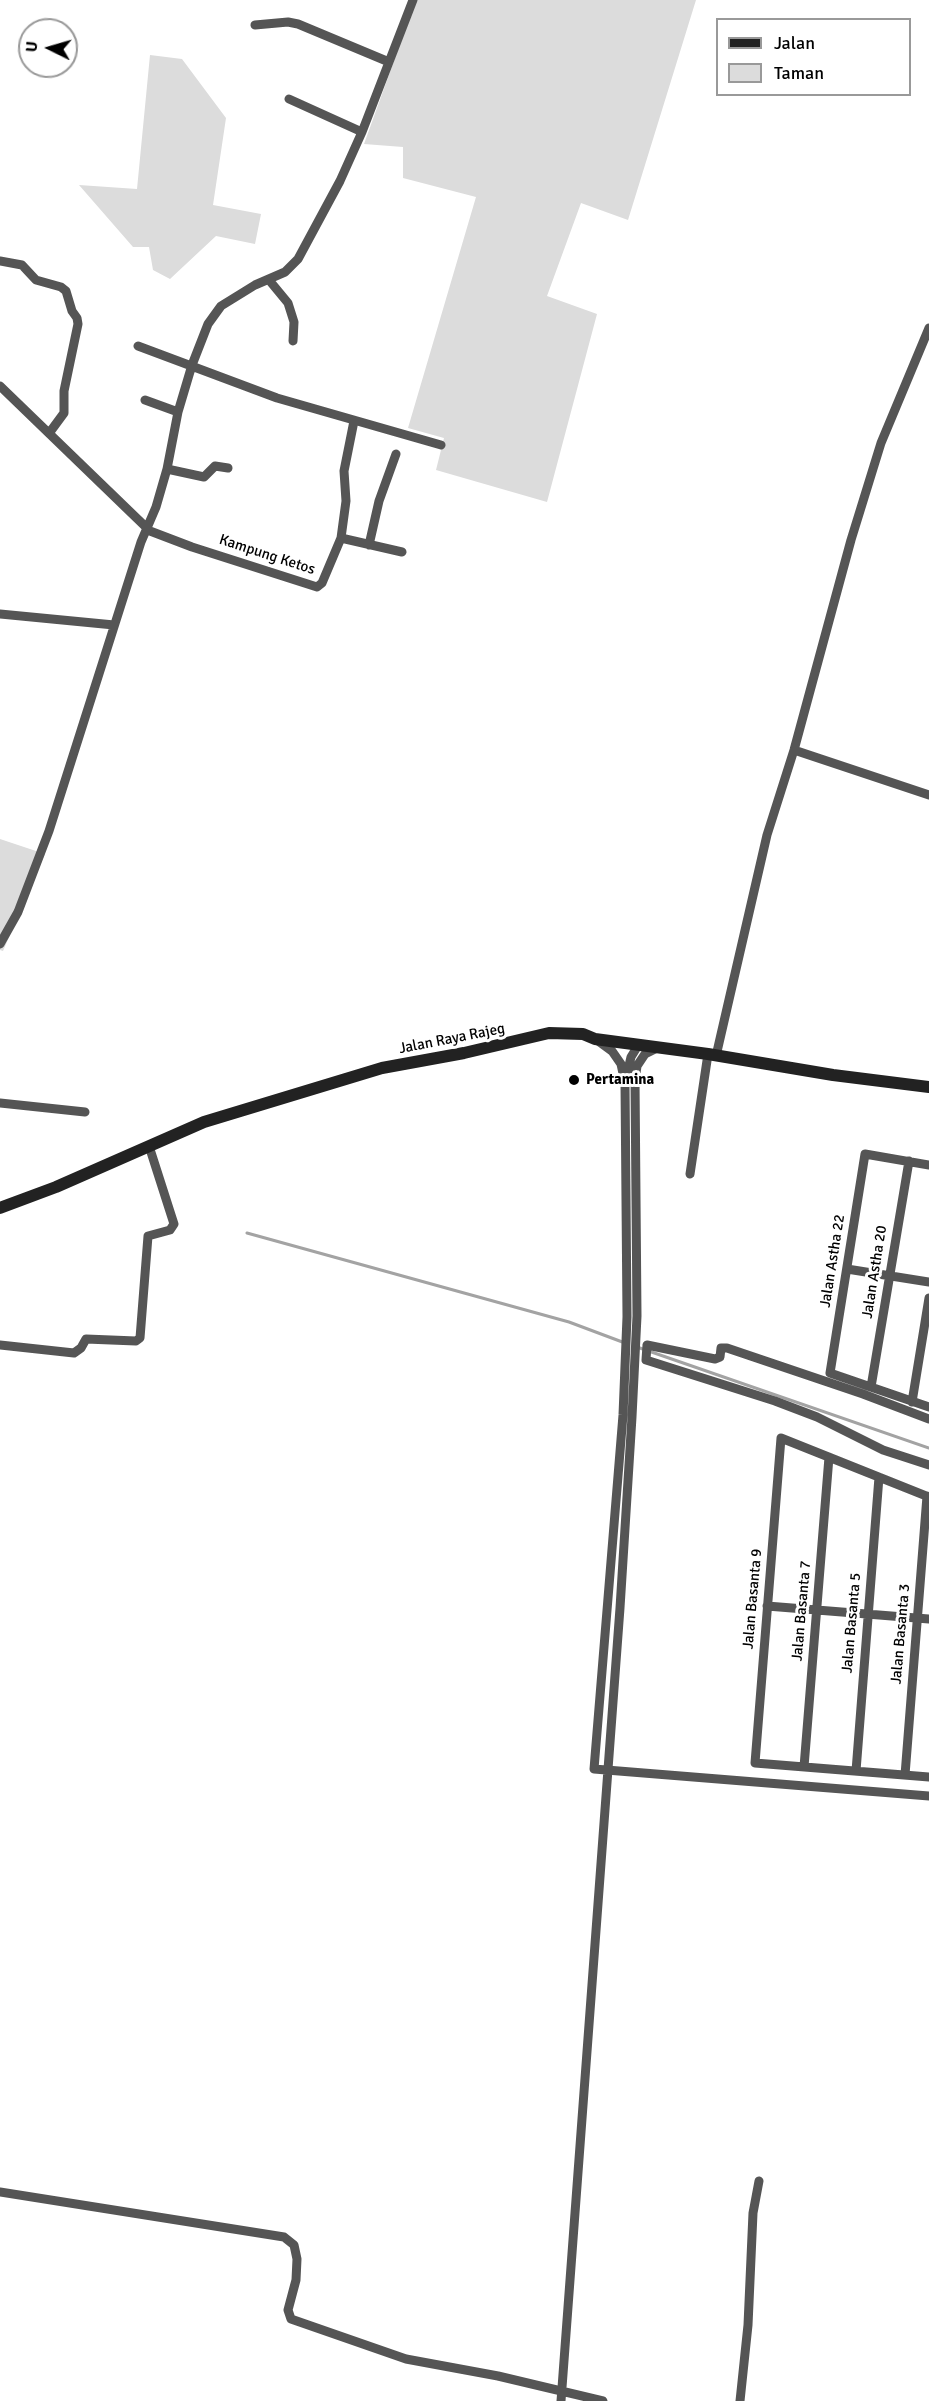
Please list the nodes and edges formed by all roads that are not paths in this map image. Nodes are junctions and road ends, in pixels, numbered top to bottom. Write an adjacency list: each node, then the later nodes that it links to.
1 (413, 0): 3 (street)
2 (255, 25): 3 (street)
3 (389, 62): 5 (street)
4 (289, 99): 5 (street)
5 (362, 132): 7 (street)
6 (0, 261): 16 (street)
7 (268, 280): 9 (street); 11 (street)
8 (929, 328): 27 (street)
9 (293, 341)
10 (138, 346): 11 (street)
11 (192, 365): 14 (street); 15 (street)
12 (0, 386): 16 (street)
13 (145, 400): 14 (street)
14 (178, 412): 20 (street)
15 (354, 421): 17 (street); 22 (street, Kampung Ketos)
16 (50, 432): 21 (street)
17 (441, 445)
18 (396, 454): 23 (street)
19 (228, 468): 20 (street)
20 (167, 469): 21 (street)
21 (147, 528): 22 (street, Kampung Ketos); 26 (street)
22 (341, 538): 23 (street)
23 (369, 545): 24 (street)
24 (402, 552)
25 (0, 614): 26 (street)
26 (114, 625): 29 (street)
27 (794, 750): 28 (street); 33 (street)
28 (929, 795)
29 (0, 944)
30 (595, 1039): 31 (main road, Jalan Raya Rajeg); 34 (street); 38 (main road, Jalan Raya Rajeg)
31 (639, 1044): 32 (main road, Jalan Raya Rajeg); 34 (street)
32 (658, 1047): 33 (main road, Jalan Raya Rajeg); 62 (street)
33 (712, 1055): 35 (main road, Jalan Raya Rajeg); 41 (street)
34 (625, 1083): 62 (street)
35 (929, 1087)
36 (0, 1103): 37 (street)
37 (85, 1112)
38 (149, 1146): 42 (main road, Jalan Raya Rajeg); 47 (street)
39 (909, 1161): 40 (street); 43 (street, Jalan Astha 22); 44 (street, Jalan Astha 20)
40 (929, 1165)
41 (690, 1174)
42 (0, 1208)
43 (847, 1269): 44 (street); 48 (street, Jalan Astha 22)
44 (890, 1276): 45 (street); 48 (street, Jalan Astha 20)
45 (929, 1282)
46 (929, 1298): 49 (street)
47 (0, 1345)
48 (872, 1387): 49 (street)
49 (912, 1402): 50 (street)
50 (929, 1407)
51 (929, 1419): 53 (street)
52 (829, 1457): 54 (street); 56 (street, Jalan Basanta 9); 57 (street, Jalan Basanta 7)
53 (929, 1465)
54 (879, 1477): 55 (street); 58 (street, Jalan Basanta 5)
55 (928, 1497): 59 (street, Jalan Basanta 3)
56 (767, 1606): 57 (street); 61 (street, Jalan Basanta 9)
57 (817, 1610): 58 (street); 61 (street, Jalan Basanta 7)
58 (868, 1614): 59 (street); 63 (street, Jalan Basanta 5)
59 (918, 1618): 60 (street); 64 (street, Jalan Basanta 3)
60 (929, 1619)
61 (804, 1767): 63 (street)
62 (608, 1770): 66 (street); 69 (street)
63 (855, 1771): 64 (street)
64 (905, 1775): 65 (street)
65 (929, 1777)
66 (929, 1796)
67 (759, 2181): 71 (street)
68 (0, 2192): 69 (street)
69 (562, 2396): 70 (street)
70 (603, 2401)
71 (740, 2401)

